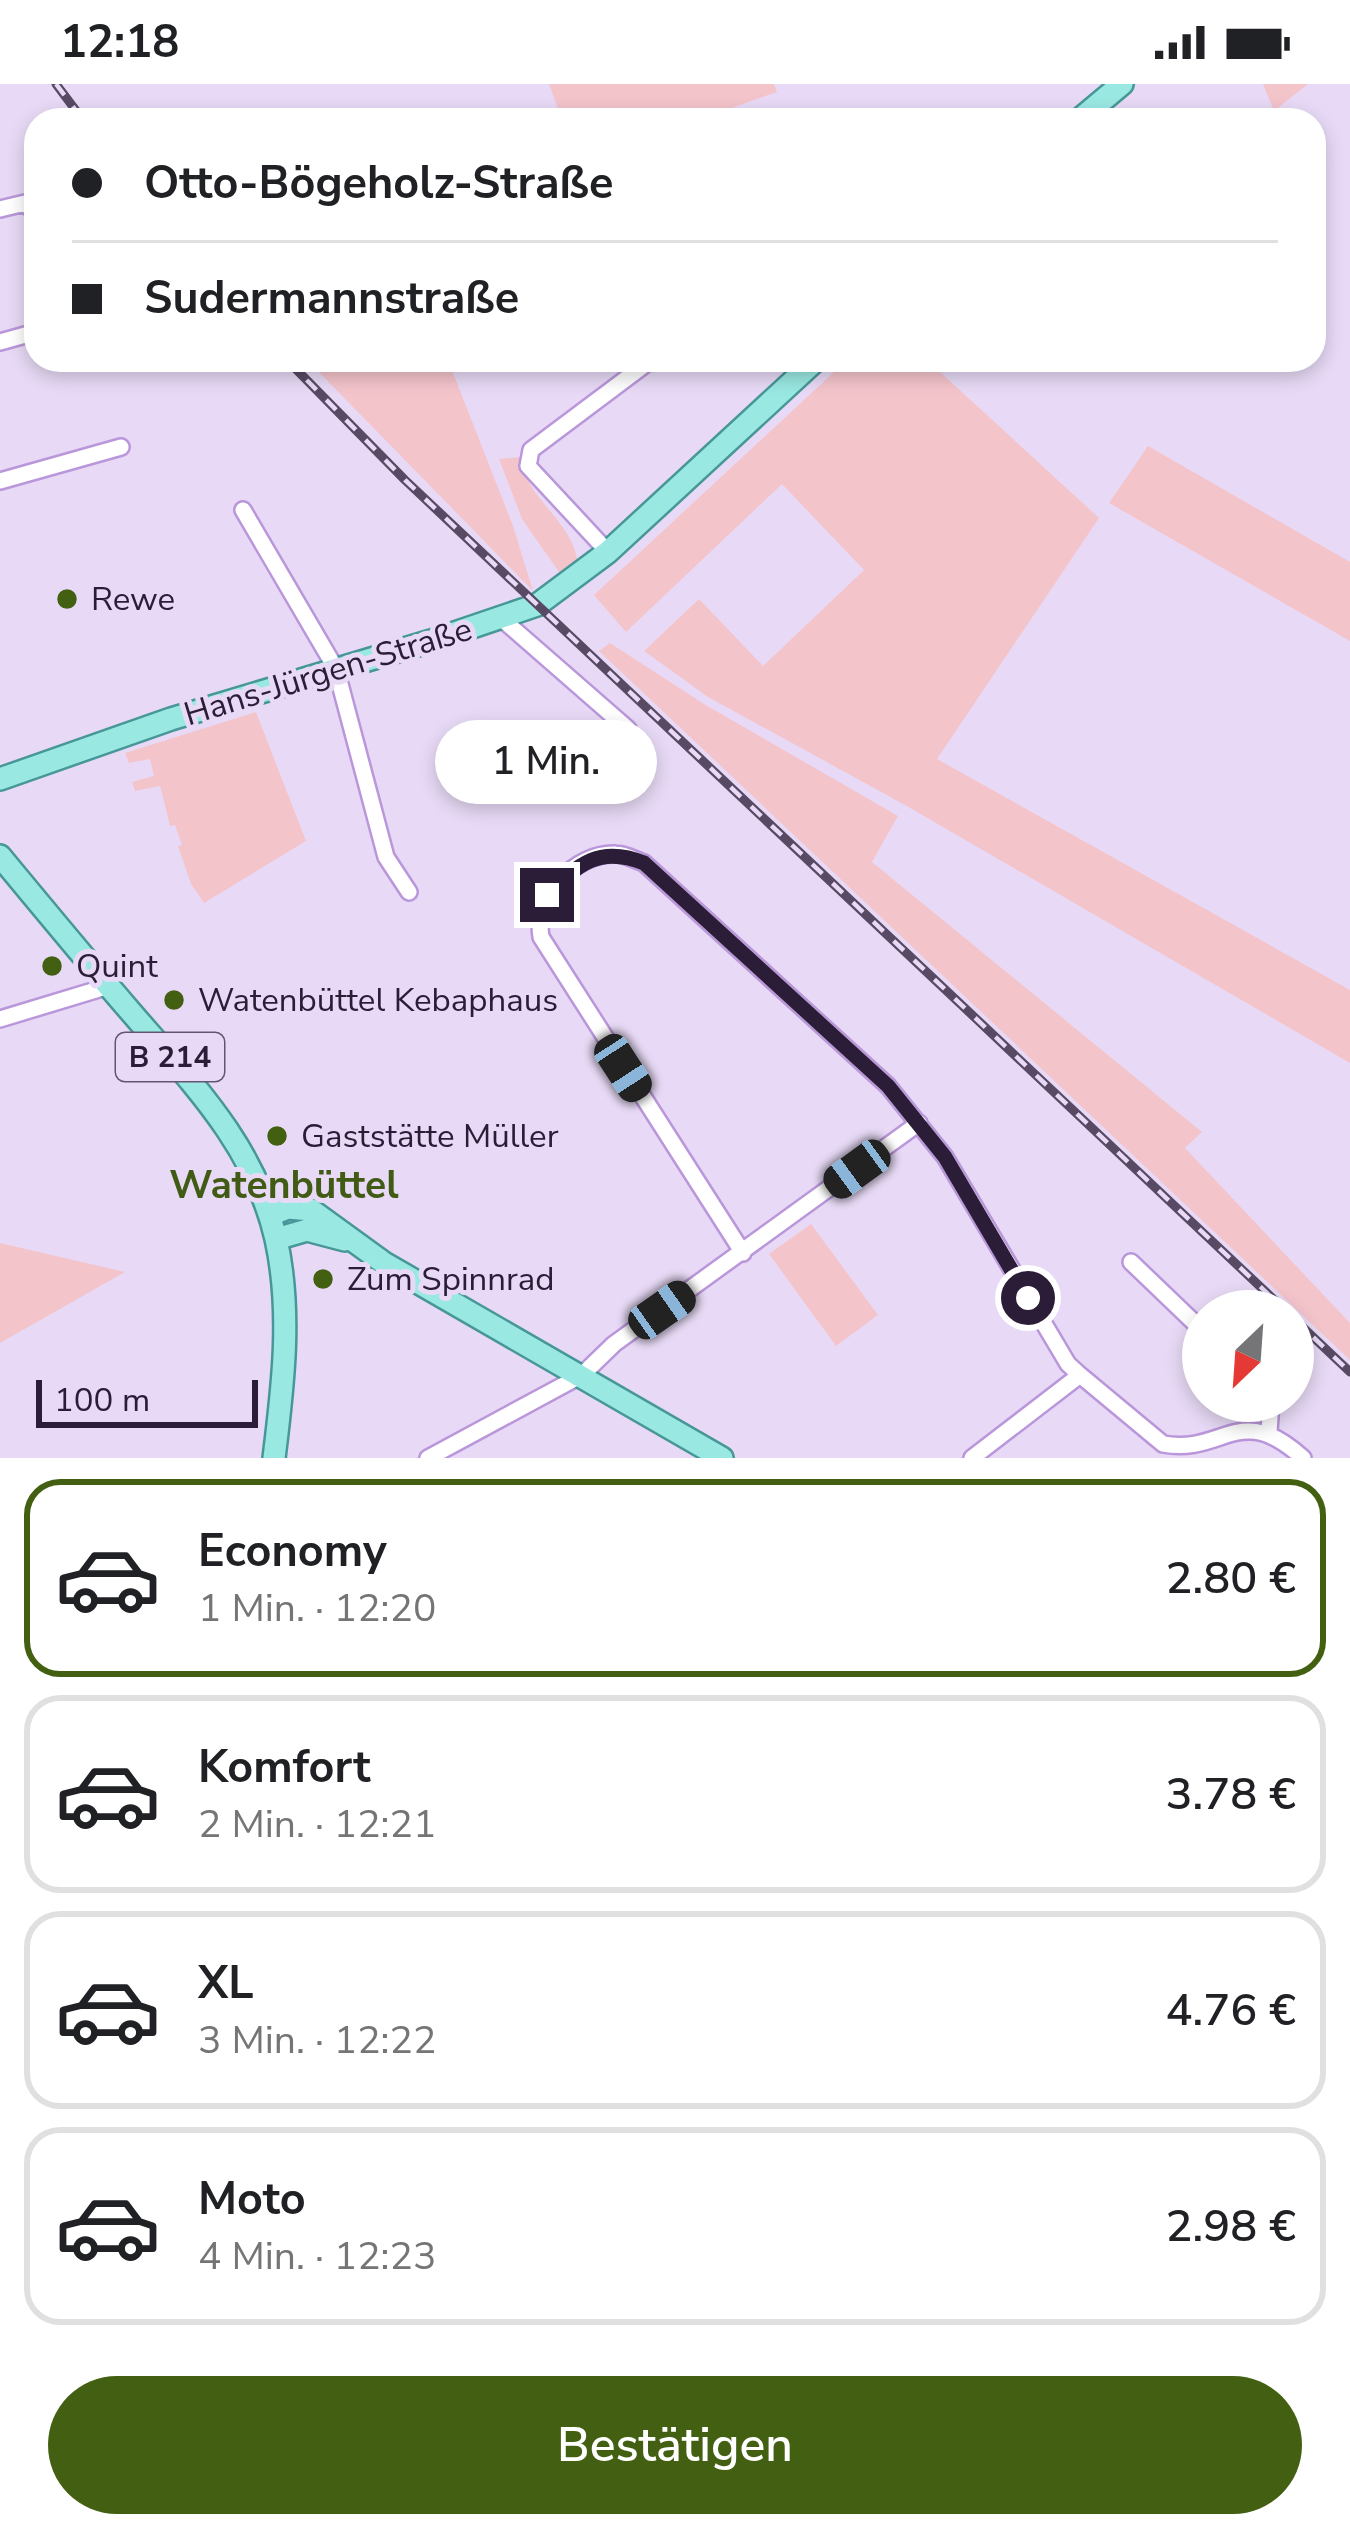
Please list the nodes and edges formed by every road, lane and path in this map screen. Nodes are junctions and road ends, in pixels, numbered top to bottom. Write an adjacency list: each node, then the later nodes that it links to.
1 (1122, 84): 2 (main road)
2 (1093, 108)
3 (635, 372): 8 (street)
4 (803, 372): 8 (main road, Hans-Jürgen-Straße)
5 (121, 447): 6 (street)
6 (0, 481)
7 (242, 510): 10 (street)
8 (608, 552): 9 (main road, Hans-Jürgen-Straße)
9 (502, 619): 10 (main road, Hans-Jürgen-Straße); 11 (street)
10 (336, 670): 12 (main road, Hans-Jürgen-Straße); 14 (street)
11 (628, 729)
12 (0, 782)
13 (0, 856): 15 (main road, B 214)
14 (409, 892)
15 (109, 986): 16 (street); 18 (main road, B 214)
16 (0, 1018)
17 (919, 1123): 21 (street); 21 (street); 25 (street)
18 (270, 1215): 19 (main road, B 214); 20 (main road)
19 (276, 1239): 20 (main road); 29 (main road, B 214)
20 (355, 1244): 24 (main road)
21 (743, 1252): 24 (street)
22 (1131, 1262): 23 (street)
23 (1182, 1310)
24 (582, 1375): 30 (street); 31 (main road)
25 (1080, 1375): 28 (street); 32 (street)
26 (1270, 1422): 27 (street)
27 (1269, 1432): 28 (street); 33 (street)
28 (1187, 1451)
29 (274, 1458)
30 (428, 1458)
31 (722, 1458)
32 (972, 1458)
33 (1303, 1458)

